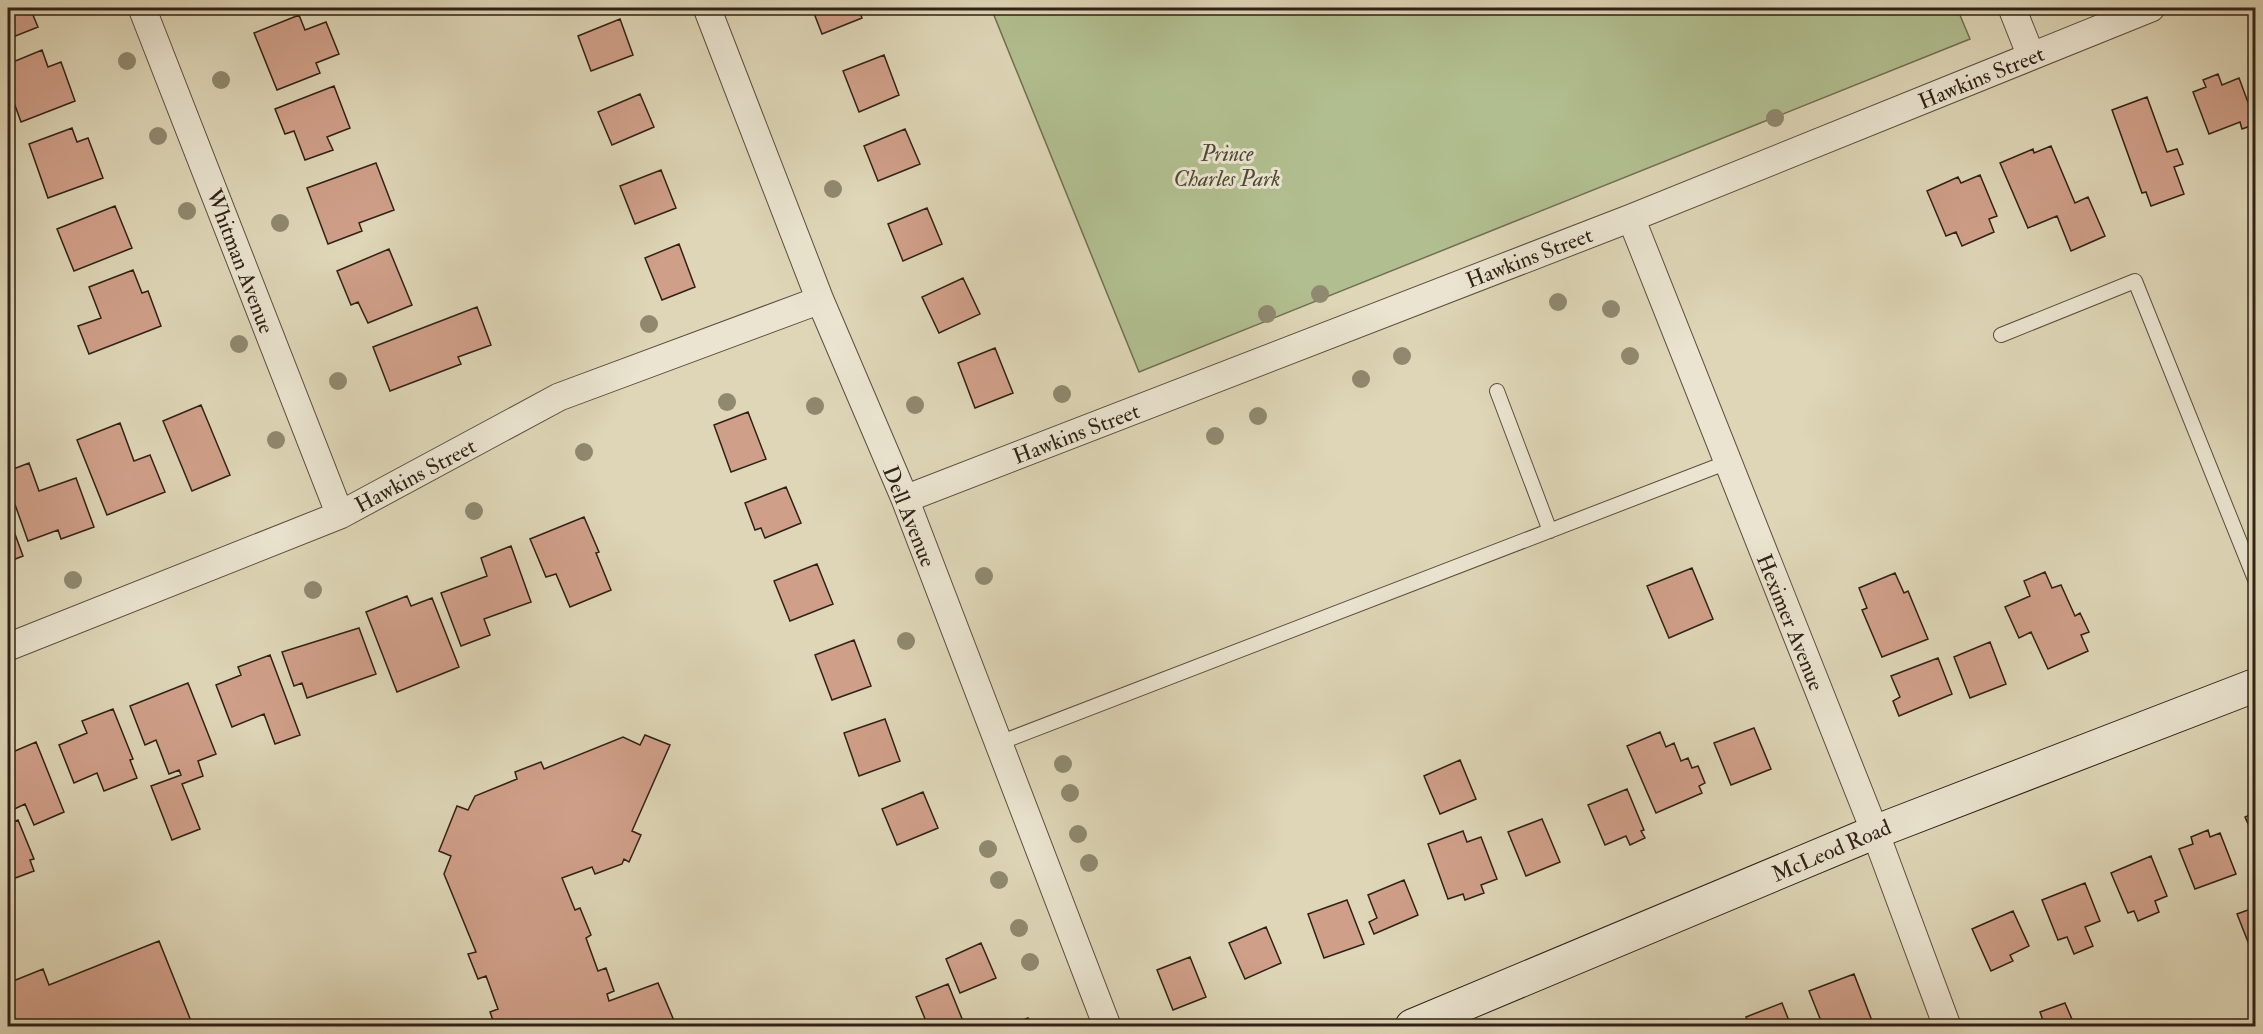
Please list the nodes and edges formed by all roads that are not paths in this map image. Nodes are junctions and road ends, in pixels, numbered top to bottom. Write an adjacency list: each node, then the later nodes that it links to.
1 (142, 8): 12 (street, Whitman Avenue)
2 (707, 8): 7 (street, Dell Avenue)
3 (2012, 8): 5 (street)
4 (2151, 8): 5 (street, Hawkins Street)
5 (2031, 56): 6 (street, Hawkins Street)
6 (1631, 218): 10 (street, Heximer Avenue); 11 (street, Hawkins Street)
7 (820, 300): 11 (street, Dell Avenue); 12 (street, Hawkins Street)
8 (2001, 335): 14 (lane)
9 (1497, 391): 13 (lane)
10 (1728, 462): 13 (lane); 18 (street, Heximer Avenue)
11 (905, 499): 17 (street, Dell Avenue)
12 (340, 515): 15 (street, Hawkins Street)
13 (1550, 531): 17 (lane)
14 (2256, 582)
15 (8, 647)
16 (2256, 685): 18 (main road, McLeod Road)
17 (999, 743): 19 (street, Dell Avenue)
18 (1875, 832): 20 (main road, McLeod Road); 21 (street, Heximer Avenue)
19 (1107, 1026)
20 (1412, 1026)
21 (1947, 1026)

